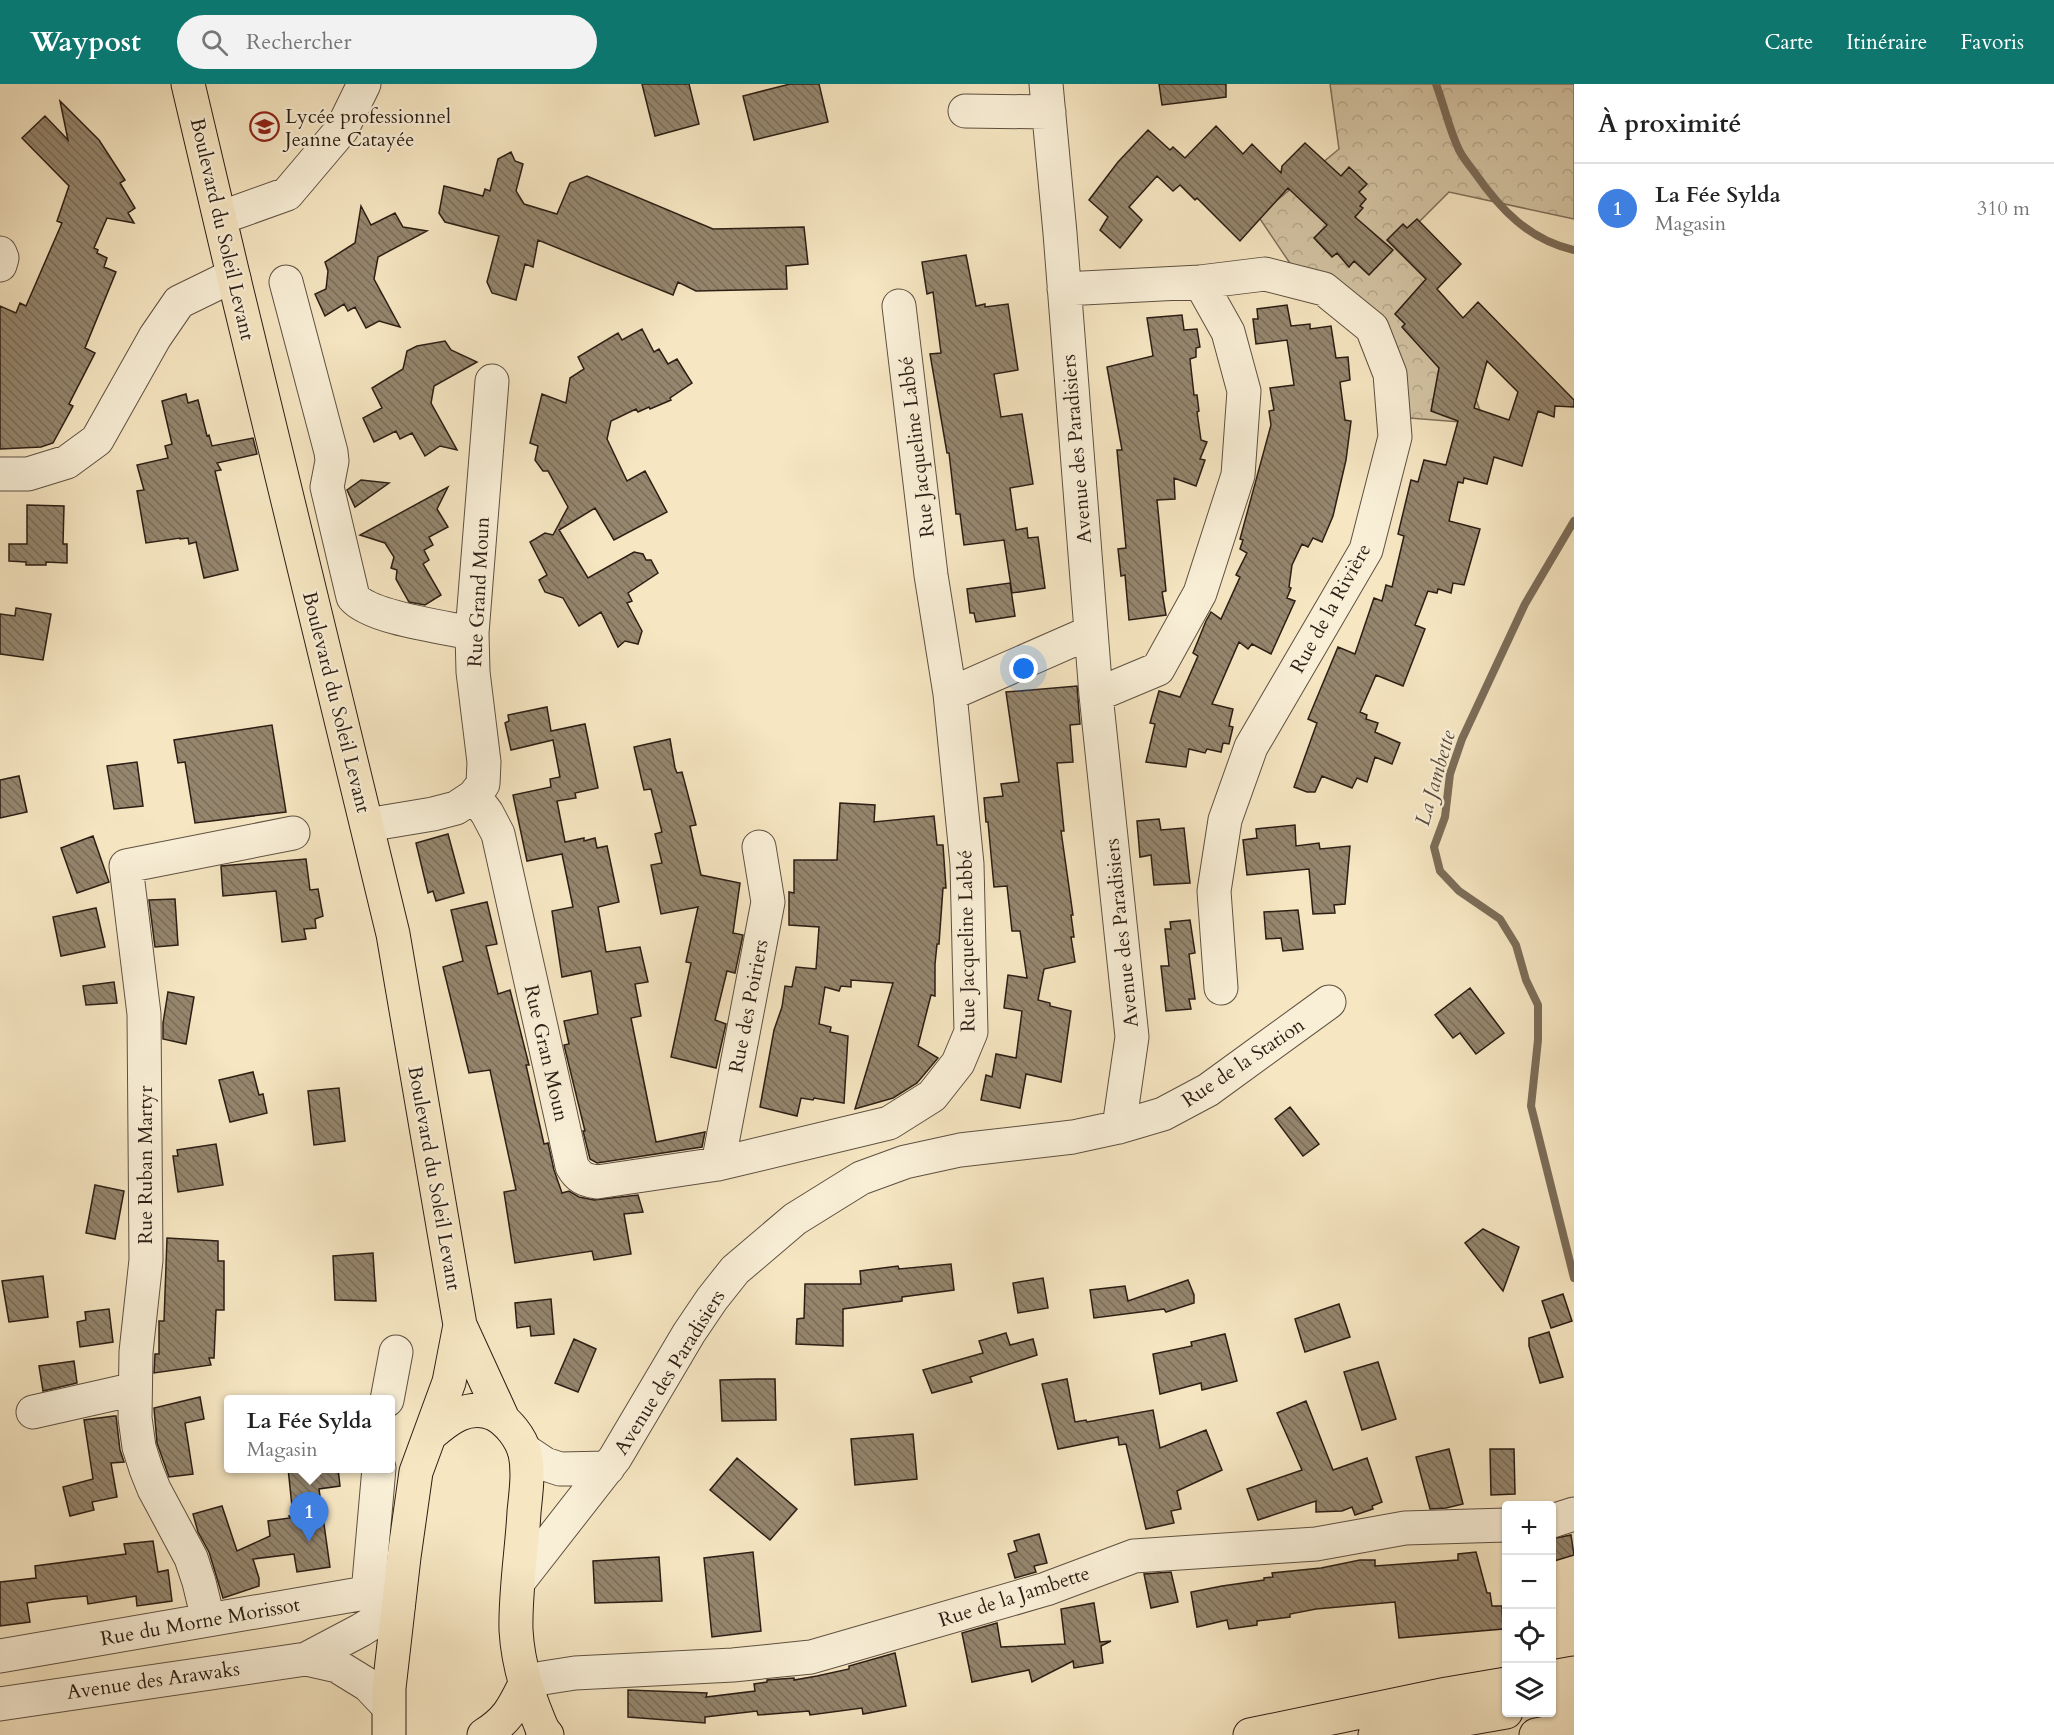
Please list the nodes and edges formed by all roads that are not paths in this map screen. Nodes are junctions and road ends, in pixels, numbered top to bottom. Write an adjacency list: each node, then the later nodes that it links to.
1 (188, 84): 5 (main road, Boulevard du Soleil Levant)
2 (364, 84): 5 (street)
3 (1047, 98): 4 (street); 11 (street, Avenue des Paradisiers)
4 (966, 111)
5 (220, 216): 8 (main road, Boulevard du Soleil Levant)
6 (0, 253): 7 (street)
7 (0, 265)
8 (234, 279): 14 (street); 20 (main road, Boulevard du Soleil Levant)
9 (286, 282): 16 (street)
10 (1200, 282): 11 (street, Rue de la Rivière); 18 (street); 23 (street, Rue de la Rivière)
11 (1064, 289): 15 (street, Avenue des Paradisiers)
12 (899, 306): 17 (street, Rue Jacqueline Labbé)
13 (492, 381): 16 (street, Rue Grand Moun)
14 (0, 474)
15 (1091, 632): 17 (street); 18 (street, Avenue des Paradisiers)
16 (472, 633): 19 (street, Rue Grand Moun)
17 (950, 694): 26 (street, Rue Jacqueline Labbé)
18 (1096, 694): 25 (street, Avenue des Paradisiers)
19 (474, 796): 20 (street); 26 (street, Rue Gran Moun)
20 (367, 825): 27 (main road, Boulevard du Soleil Levant)
21 (292, 833): 29 (street, Rue Ruban Martyr)
22 (759, 848): 26 (street, Rue des Poiriers)
23 (1221, 988)
24 (1329, 1002): 25 (street, Rue de la Station)
25 (1119, 1127): 35 (street, Avenue des Paradisiers)
26 (718, 1164)
27 (459, 1325): 32 (main road, Boulevard du Soleil Levant); 33 (main road, Boulevard du Soleil Levant)
28 (396, 1352): 30 (street)
29 (135, 1389): 31 (street); 43 (street, Rue Ruban Martyr)
30 (388, 1395)
31 (33, 1412)
32 (503, 1419): 33 (main road); 34 (main road, Boulevard du Soleil Levant)
33 (430, 1435): 42 (main road, Boulevard du Soleil Levant)
34 (524, 1450): 35 (street, Avenue des Paradisiers); 40 (main road)
35 (608, 1468): 40 (street, Avenue des Paradisiers)
36 (379, 1473): 41 (street)
37 (1574, 1514): 38 (street)
38 (1556, 1519)
39 (1502, 1526): 48 (street, Rue de la Jambette)
40 (519, 1581): 48 (main road)
41 (368, 1593): 42 (street, Rue du Morne Morissot); 43 (street, Rue du Morne Morissot)
42 (399, 1597): 45 (street, Avenue des Arawaks); 54 (main road, Boulevard du Soleil Levant)
43 (208, 1619): 44 (street, Rue du Morne Morissot)
44 (5, 1655): 51 (street)
45 (306, 1659): 51 (street, Avenue des Arawaks); 54 (street, Avenue des Arawaks)
46 (1574, 1673): 47 (main road)
47 (1556, 1676)
48 (525, 1684): 56 (main road); 57 (main road)
49 (1502, 1685): 58 (main road)
50 (1574, 1701): 52 (main road)
51 (8, 1702)
52 (1556, 1704)
53 (1502, 1713): 59 (main road)
54 (390, 1726)
55 (1574, 1730): 60 (main road); 61 (main road)
56 (545, 1733)
57 (484, 1735)
58 (1250, 1735)
59 (1376, 1735)
60 (1536, 1735)
61 (1560, 1735)

